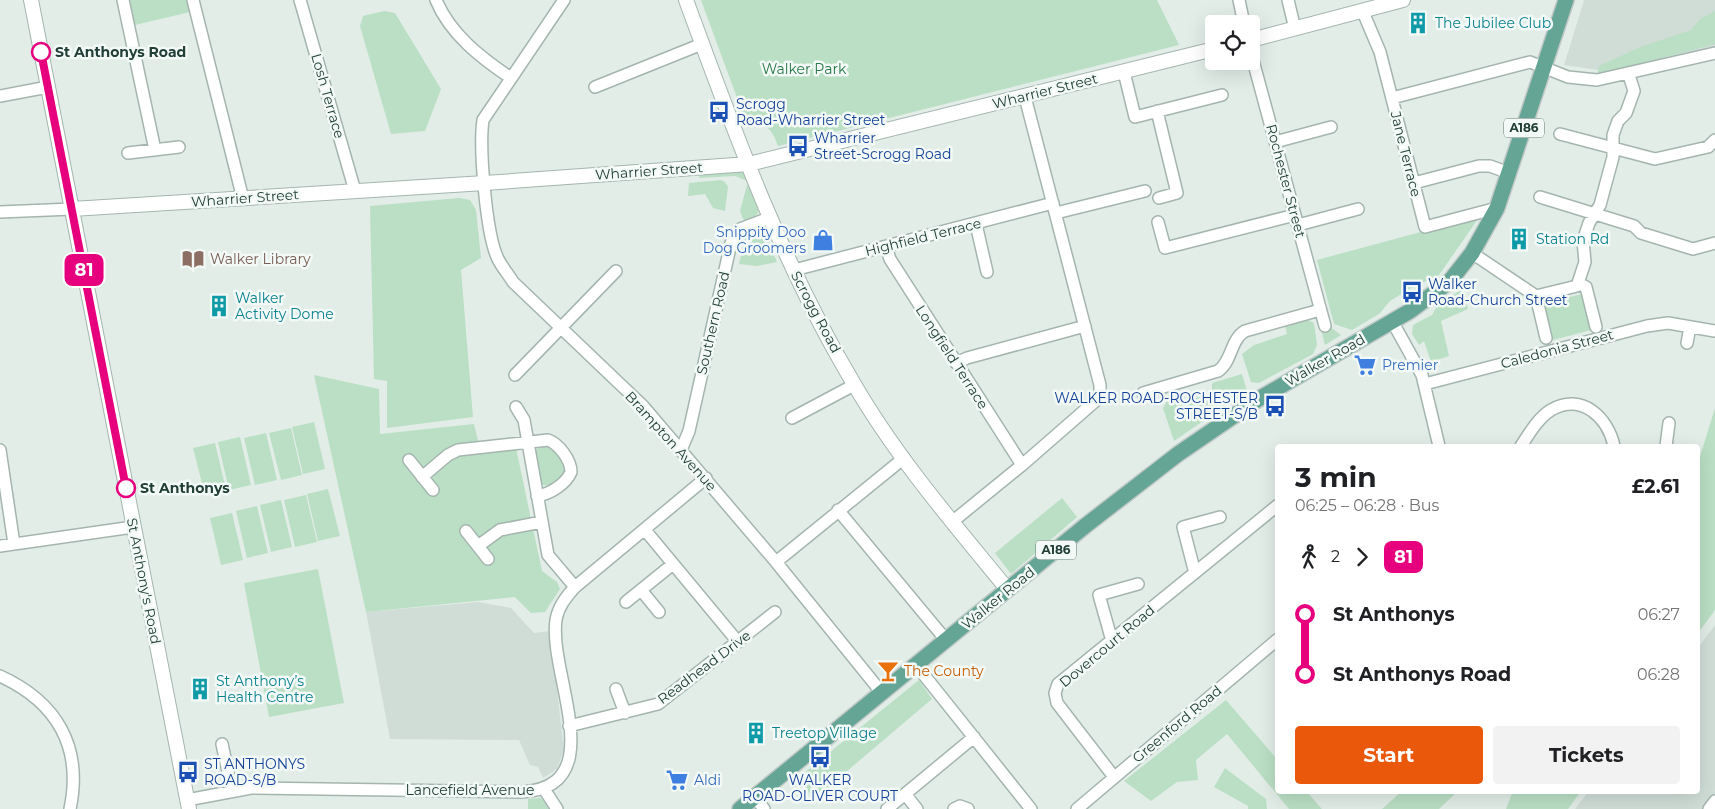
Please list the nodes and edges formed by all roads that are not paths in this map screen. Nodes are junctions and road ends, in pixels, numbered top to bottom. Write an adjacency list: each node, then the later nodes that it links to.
1 (31, 0): 26 (street, St Anthony's Road)
2 (123, 0): 38 (street)
3 (193, 0): 48 (street)
4 (300, 0): 45 (street, Losh Terrace)
5 (436, 0): 24 (street)
6 (564, 0): 24 (street, Brampton Avenue)
7 (686, 0): 17 (street, Scrogg Road)
8 (1239, 0): 14 (street)
9 (1288, 0): 15 (street)
10 (1403, 0): 12 (street)
11 (1566, 0): 20 (main road, A186)
12 (1389, 3): 13 (street)
13 (1363, 12): 15 (street); 30 (street, Jane Terrace)
14 (1242, 15)
15 (1296, 29): 16 (street)
16 (1260, 38)
17 (702, 44): 25 (street); 40 (street, Scrogg Road)
18 (1205, 51): 22 (street, Wharrier Street)
19 (1715, 53): 23 (street)
20 (1543, 67): 23 (street); 30 (street); 41 (main road, A186)
21 (1256, 70): 35 (street, Rochester Street)
22 (1124, 72): 29 (street, Wharrier Street); 31 (street)
23 (1629, 74): 37 (street)
24 (511, 78): 42 (street, Brampton Avenue)
25 (595, 86)
26 (48, 87): 28 (street); 51 (street, St Anthony's Road)
27 (1222, 95): 31 (street)
28 (0, 96)
29 (1025, 97): 40 (street, Wharrier Street); 49 (street)
30 (1392, 98): 43 (street, Jane Terrace)
31 (1157, 111): 47 (street)
32 (1331, 127): 35 (street)
33 (1560, 134): 37 (street)
34 (1715, 140): 37 (street)
35 (1275, 142): 56 (street, Rochester Street)
36 (179, 147): 38 (street)
37 (1614, 148): 54 (street)
38 (155, 150): 39 (street)
39 (128, 152)
40 (749, 164): 42 (street, Wharrier Street); 55 (street, Scrogg Road)
41 (1509, 173): 43 (street); 50 (main road, A186)
42 (485, 183): 45 (street, Wharrier Street); 72 (street, Brampton Avenue)
43 (1414, 183): 50 (street, Jane Terrace)
44 (1145, 190): 49 (street, Highfield Terrace)
45 (355, 191): 48 (street, Wharrier Street)
46 (1540, 197): 54 (street)
47 (1159, 198)
48 (243, 199): 51 (street, Wharrier Street)
49 (1054, 208): 58 (street, Highfield Terrace); 69 (street)
50 (1497, 208): 61 (main road, A186)
51 (72, 209): 53 (street); 104 (street, St Anthony's Road)
52 (1358, 209): 56 (street)
53 (0, 212)
54 (1595, 214): 59 (street); 65 (street)
55 (769, 218): 62 (street, Scrogg Road); 91 (street, Southern Road)
56 (1296, 220): 57 (street); 67 (street, Rochester Street)
57 (1158, 222)
58 (976, 224): 60 (street, Highfield Terrace); 64 (street)
59 (1715, 243)
60 (886, 247): 62 (street, Highfield Terrace); 77 (street, Longfield Terrace)
61 (1472, 253): 66 (street); 68 (main road, A186)
62 (794, 270): 80 (street, Scrogg Road)
63 (616, 271): 72 (street)
64 (987, 272)
65 (1578, 284): 66 (street); 73 (street)
66 (1536, 296): 75 (street)
67 (1320, 310): 70 (street, Rochester Street); 81 (street)
68 (1392, 322): 79 (street); 117 (main road, Walker Road / A186)
69 (1085, 326): 77 (street); 94 (street)
70 (1325, 326)
71 (1690, 326): 74 (street, Caledonia Street); 76 (street); 79 (street, Caledonia Street)
72 (560, 327): 78 (street); 91 (street, Brampton Avenue)
73 (1596, 327)
74 (1715, 331)
75 (1546, 338)
76 (1687, 343)
77 (956, 363): 94 (street, Longfield Terrace)
78 (515, 375)
79 (1424, 384): 86 (street)
80 (854, 385): 83 (street); 92 (street, Scrogg Road)
81 (1143, 393)
82 (516, 407): 85 (street)
83 (792, 418)
84 (1669, 423): 89 (street)
85 (527, 441): 95 (street); 98 (street); 98 (street)
86 (1439, 444)
87 (1522, 444): 88 (street)
88 (1613, 444)
89 (1666, 444)
90 (0, 450): 107 (street)
91 (681, 450): 96 (street, Brampton Avenue)
92 (904, 458): 100 (street); 103 (street, Scrogg Road)
93 (409, 460): 95 (street)
94 (1022, 465): 103 (street)
95 (422, 477): 97 (street)
96 (706, 478): 105 (street, Lancefield Avenue); 111 (street, Brampton Avenue)
97 (433, 490)
98 (537, 496): 102 (street)
99 (1275, 507): 113 (street, Dovercourt Road)
100 (838, 510): 111 (street); 121 (street)
101 (1220, 517): 113 (street)
102 (542, 522): 109 (street); 115 (street)
103 (952, 522): 117 (street, Scrogg Road)
104 (134, 527): 107 (street); 139 (street, St Anthony's Road)
105 (645, 530): 112 (street); 115 (street, Lancefield Avenue)
106 (466, 531): 109 (street)
107 (14, 544): 108 (street)
108 (0, 546)
109 (478, 546): 110 (street)
110 (488, 559)
111 (776, 562): 128 (street, Brampton Avenue)
112 (673, 564): 116 (street); 123 (street)
113 (1195, 573): 122 (street, Dovercourt Road)
114 (1138, 584): 122 (street)
115 (575, 587): 130 (street, Lancefield Avenue)
116 (641, 590): 118 (street); 119 (street)
117 (1008, 590): 121 (main road, Walker Road / A186)
118 (626, 602)
119 (659, 612)
120 (775, 612): 123 (street, Readhead Drive)
121 (946, 640): 125 (main road, Walker Road / A186)
122 (1112, 641): 133 (street, Dovercourt Road)
123 (738, 642): 129 (street, Readhead Drive)
124 (1275, 642): 133 (street, Greenford Road)
125 (916, 665): 128 (main road, Walker Road / A186); 131 (street)
126 (0, 676): 140 (street)
127 (616, 689): 129 (street)
128 (882, 693): 138 (main road, Walker Road / A186)
129 (625, 713): 130 (street, Readhead Drive)
130 (569, 726): 134 (street, Lancefield Avenue)
131 (974, 737): 136 (street); 147 (street)
132 (222, 744): 135 (street)
133 (1114, 777): 148 (street, Greenford Road)
134 (544, 789): 135 (street, Lancefield Avenue); 141 (street)
135 (232, 790): 139 (street, Lancefield Avenue)
136 (905, 794): 143 (street); 144 (street)
137 (1715, 801): 149 (street)
138 (759, 803): 142 (main road, Walker Road / A186)
139 (188, 804)
140 (70, 809)
141 (557, 809)
142 (740, 809)
143 (887, 809)
144 (917, 809)
145 (954, 809): 146 (street)
146 (968, 809)
147 (1031, 809)
148 (1077, 809)
149 (1709, 809)

